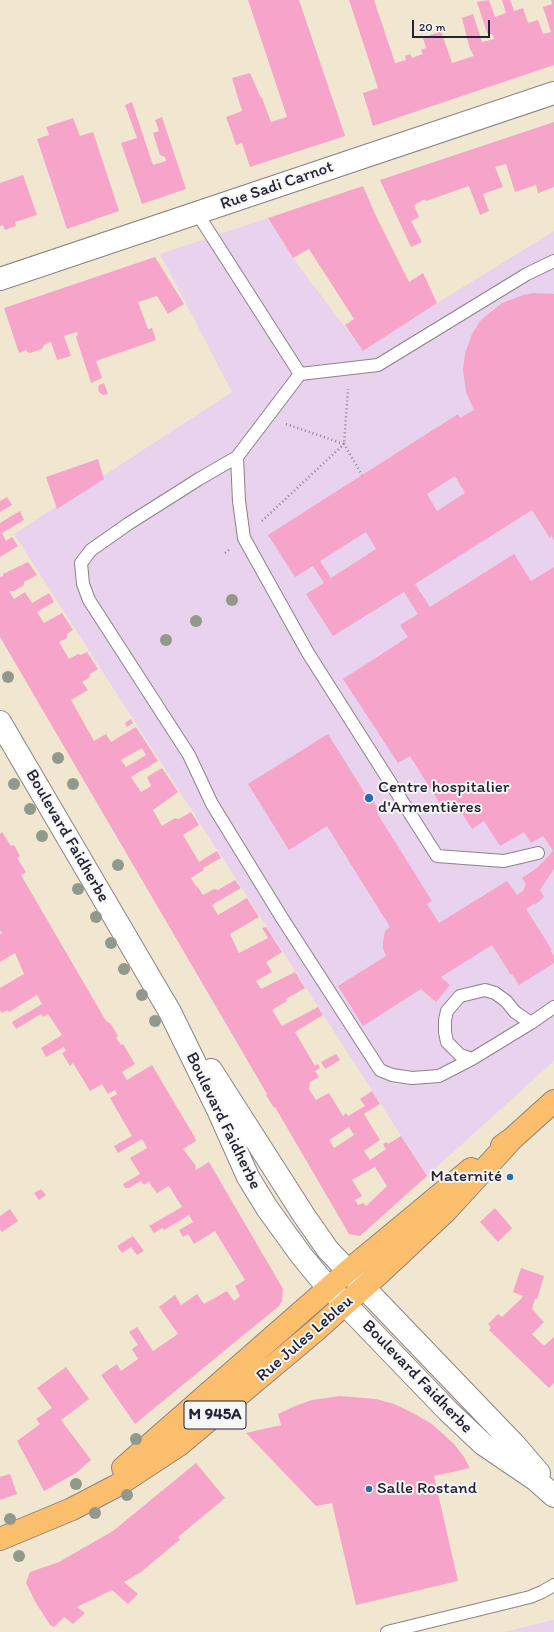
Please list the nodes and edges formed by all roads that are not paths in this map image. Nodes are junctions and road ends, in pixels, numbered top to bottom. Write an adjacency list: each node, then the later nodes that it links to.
1 (554, 93): 2 (street, Rue Sadi Carnot)
2 (197, 213): 4 (street, Rue Sadi Carnot); 5 (lane)
3 (554, 261): 5 (lane)
4 (0, 280)
5 (300, 374): 6 (lane)
6 (237, 457): 8 (lane); 12 (lane)
7 (0, 722): 10 (street, Boulevard Faidherbe)
8 (538, 853)
9 (554, 1007): 11 (lane)
10 (170, 1012): 15 (street, Boulevard Faidherbe); 16 (street, Boulevard Faidherbe)
11 (531, 1022): 12 (lane); 12 (lane)
12 (472, 1059)
13 (554, 1101): 14 (main road, Rue Jules Lebleu / M 945A)
14 (513, 1138): 15 (main road, Rue Jules Lebleu / M 945A); 17 (main road, Rue Jules Lebleu / M 945A)
15 (348, 1271): 16 (main road, Rue Jules Lebleu / M 945A); 17 (street, Boulevard Faidherbe)
16 (330, 1287): 18 (street, Boulevard Faidherbe); 20 (main road, Rue Jules Lebleu / M 945A)
17 (364, 1288): 18 (main road, Rue Jules Lebleu / M 945A); 19 (street, Boulevard Faidherbe)
18 (346, 1304): 19 (street, Boulevard Faidherbe); 20 (main road, Rue Jules Lebleu / M 945A)
19 (554, 1496)
20 (72, 1509): 21 (main road, Rue Jules Lebleu / M 945A)
21 (0, 1539)
22 (554, 1585): 23 (lane)
23 (388, 1632)

